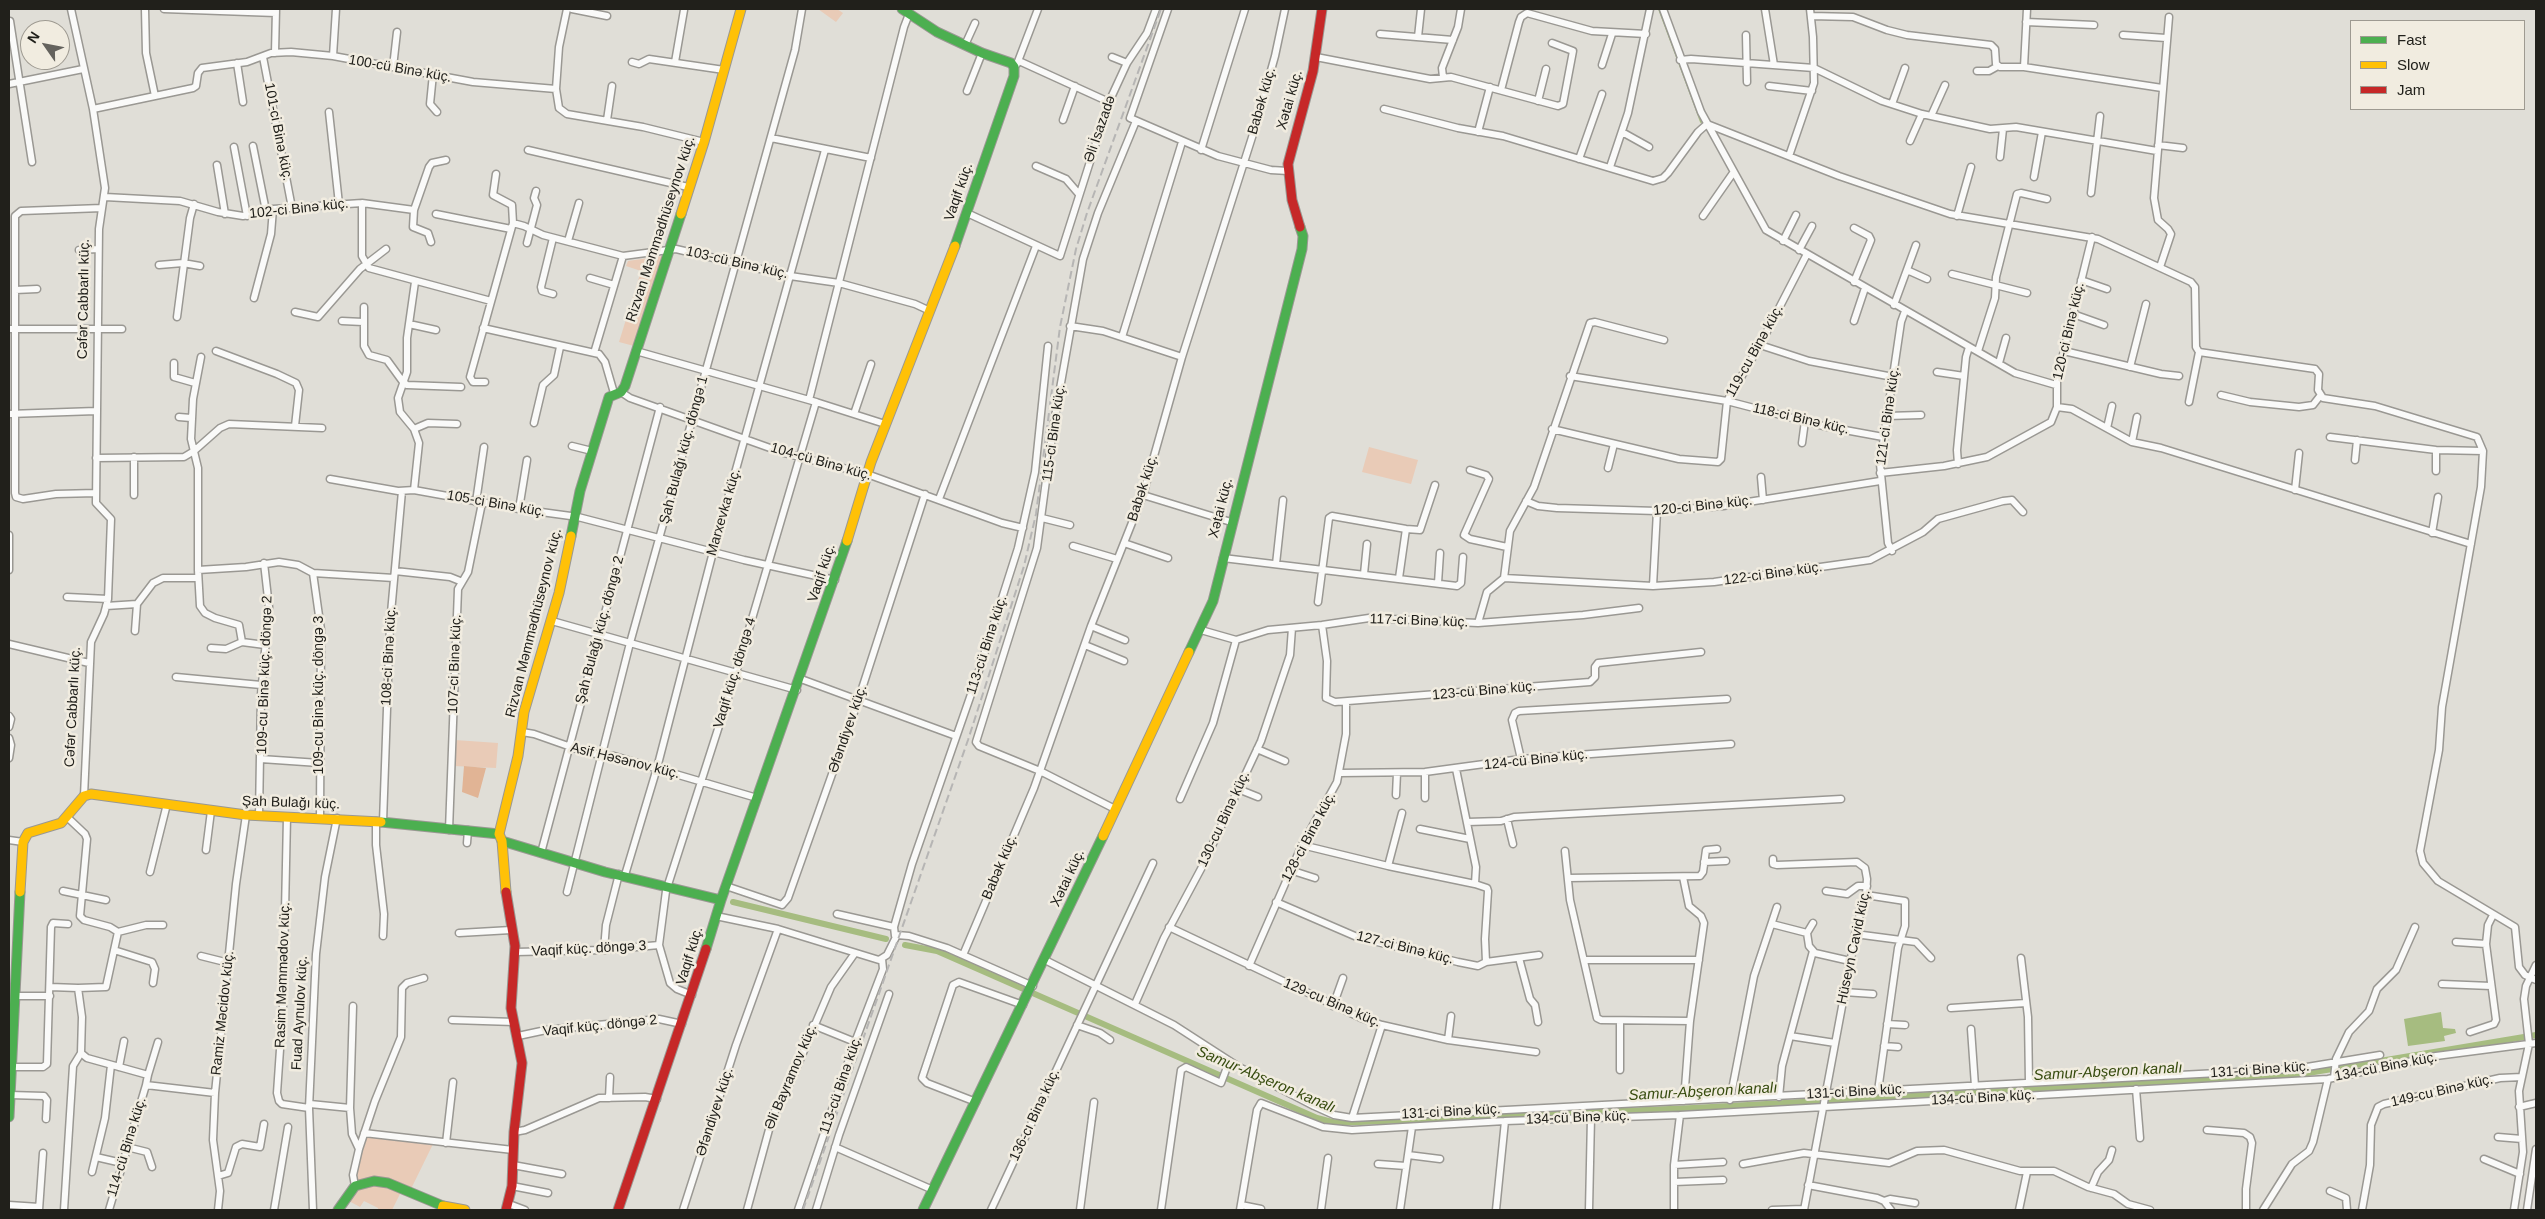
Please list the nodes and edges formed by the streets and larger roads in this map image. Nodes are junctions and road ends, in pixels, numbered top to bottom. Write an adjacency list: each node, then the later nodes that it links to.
1 (71, 9): 64 (street, Cəfər Cabbarlı küç.)
2 (145, 9): 84 (street)
3 (164, 9): 22 (street)
4 (336, 9): 46 (street)
5 (567, 9): 79 (street)
6 (572, 9): 26 (street)
7 (741, 9): 66 (street, Rizvan Məmmədhüseynov küç.)
8 (802, 9): 104 (street, Şah Bulağı küç. döngə 1)
9 (1038, 9): 56 (street)
10 (1156, 9): 54 (street, Əli İsazadə)
11 (1168, 9): 98 (street)
12 (1245, 9): 116 (street)
13 (1285, 9): 123 (street, Babək küç.)
14 (1322, 9): 49 (street, Xətai küç.)
15 (1421, 9): 39 (street)
16 (1461, 9): 41 (street)
17 (1650, 9): 36 (street)
18 (1663, 9): 50 (street)
19 (1765, 9): 57 (street)
20 (1810, 9): 27 (street)
21 (2027, 9): 30 (street)
22 (201, 10): 24 (street)
23 (684, 10): 52 (street)
24 (276, 11): 44 (street)
25 (906, 12): 43 (street); 118 (street)
26 (607, 16)
27 (1811, 16): 59 (street); 62 (street)
28 (2168, 17): 40 (street)
29 (10, 21): 70 (street)
30 (2026, 22): 32 (street); 60 (street)
31 (975, 24): 43 (street)
32 (2094, 26)
33 (397, 32): 61 (street)
34 (1380, 34): 39 (street)
35 (1612, 34): 36 (street); 58 (street); 80 (street)
36 (1646, 34): 102 (street)
37 (1746, 35): 53 (street)
38 (2123, 35): 40 (street)
39 (1418, 37): 41 (street)
40 (2166, 38): 78 (street)
41 (1454, 40): 69 (street)
42 (1552, 43): 85 (street)
43 (966, 45): 45 (street)
44 (275, 53): 46 (street, 100-cü Binə küç.); 48 (street, 100-cü Binə küç.)
45 (982, 53): 56 (street); 81 (street)
46 (333, 56): 61 (street, 100-cü Binə küç.)
47 (1112, 56): 54 (street)
48 (263, 57): 55 (street, 100-cü Binə küç.); 143 (street, 101-ci Binə küç.)
49 (1316, 57): 69 (street); 128 (street, Xətai küç.)
50 (1680, 60): 53 (street); 99 (street)
51 (632, 62): 52 (street)
52 (675, 62): 66 (street)
53 (1747, 62): 57 (street); 71 (street)
54 (1127, 63): 87 (street, Əli İsazadə)
55 (237, 64): 84 (street, 100-cü Binə küç.); 86 (street)
56 (1017, 64): 75 (street); 146 (street, Vaqif küç.)
57 (1774, 65): 62 (street)
58 (1602, 66)
59 (1998, 66): 60 (street); 67 (street)
60 (2024, 66): 78 (street)
61 (393, 67): 68 (street, 100-cü Binə küç.)
62 (1814, 68): 82 (street); 88 (street)
63 (1905, 68): 88 (street)
64 (83, 69): 70 (street); 90 (street, Cəfər Cabbarlı küç.)
65 (1546, 69): 85 (street)
66 (724, 70): 105 (street, Rizvan Məmmədhüseynov küç.)
67 (1977, 72)
68 (433, 74): 79 (street, 100-cü Binə küç.); 92 (street)
69 (1443, 77): 77 (street)
70 (19, 82): 72 (street); 122 (street)
71 (1747, 82)
72 (9, 84)
73 (1945, 85): 94 (street)
74 (612, 86): 96 (street)
75 (1075, 86): 87 (street); 97 (street)
76 (1768, 86): 82 (street)
77 (1490, 87): 80 (street); 101 (street)
78 (2162, 88): 112 (street)
79 (556, 89): 96 (street)
80 (1501, 90): 85 (street)
81 (967, 91)
82 (1812, 91): 117 (street)
83 (1602, 94): 120 (street)
84 (155, 96): 90 (street, 100-cü Binə küç.)
85 (1538, 101)
86 (244, 102)
87 (1109, 102): 135 (street, Əli İsazadə)
88 (1892, 104): 93 (street)
89 (1384, 109): 101 (street)
90 (93, 110): 136 (street, Cəfər Cabbarlı küç.)
91 (329, 112): 141 (street)
92 (437, 112)
93 (1922, 114): 94 (street); 107 (street)
94 (1931, 116): 100 (street)
95 (2100, 116): 108 (street)
96 (607, 120): 105 (street)
97 (1063, 120)
98 (1136, 121): 106 (street); 212 (street, 115-ci Binə küç.)
99 (1707, 124): 117 (street); 127 (street); 129 (street)
100 (2003, 129): 103 (street); 119 (street)
101 (1478, 132): 120 (street)
102 (1622, 132): 111 (street); 127 (street)
103 (2042, 132): 108 (street); 131 (street)
104 (771, 138): 115 (street); 176 (street, Şah Bulağı küç. döngə 1)
105 (704, 142): 132 (street, Rizvan Məmmədhüseynov küç.)
106 (1182, 142): 116 (street); 218 (street)
107 (1910, 142)
108 (2097, 142): 112 (street); 134 (street)
109 (253, 146): 144 (street)
110 (234, 147): 150 (street)
111 (1650, 147)
112 (2157, 148): 113 (street); 179 (street)
113 (2183, 148)
114 (528, 150): 132 (street)
115 (825, 150): 118 (street); 182 (street, Marxevka küç.)
116 (1201, 150): 123 (street)
117 (1789, 156): 152 (street)
118 (871, 158): 188 (street)
119 (2000, 158)
120 (1579, 159): 127 (street)
121 (446, 160): 145 (street)
122 (32, 162)
123 (1244, 163): 128 (street); 232 (street, Babək küç.)
124 (217, 165): 147 (street)
125 (1036, 166): 135 (street)
126 (1971, 166): 152 (street)
127 (1610, 168)
128 (1288, 171): 323 (street, Xətai küç.)
129 (1733, 172): 151 (street); 161 (street)
130 (496, 174): 154 (street)
131 (2034, 177)
132 (688, 187): 169 (street, Rizvan Məmmədhüseynov küç.)
133 (536, 190): 157 (street)
134 (2091, 192)
135 (1078, 193): 166 (street, Əli İsazadə)
136 (105, 197): 140 (street, 102-ci Binə küç.); 142 (street, Cəfər Cabbarlı küç.)
137 (2047, 198): 153 (street)
138 (579, 202): 160 (street)
139 (362, 203): 141 (street, 102-ci Binə küç.); 145 (street); 175 (street, 102-ci Binə küç.)
140 (194, 204): 147 (street, 102-ci Binə küç.); 174 (street)
141 (340, 204): 143 (street, 102-ci Binə küç.)
142 (102, 208): 163 (street); 168 (street, Cəfər Cabbarlı küç.)
143 (292, 208): 144 (street, 102-ci Binə küç.)
144 (269, 210): 150 (street, 102-ci Binə küç.); 197 (street)
145 (414, 210): 162 (street)
146 (967, 213): 166 (street); 202 (street, Vaqif küç.)
147 (225, 214): 150 (street, 102-ci Binə küç.)
148 (436, 214): 154 (street, 103-cü Binə küç.)
149 (1796, 215): 161 (street)
150 (247, 216)
151 (1703, 216)
152 (1957, 216): 153 (street)
153 (2009, 224): 158 (street); 190 (street)
154 (512, 226): 157 (street, 103-cü Binə küç.); 198 (street)
155 (1812, 226): 171 (street)
156 (1854, 228): 187 (street)
157 (531, 229): 159 (street, 103-cü Binə küç.); 164 (street)
158 (2092, 237): 179 (street); 185 (street, 120-ci Binə küç.)
159 (553, 238): 160 (street, 103-cü Binə küç.); 195 (street)
160 (568, 241): 173 (street, 103-cü Binə küç.)
161 (1783, 241): 171 (street)
162 (431, 242)
163 (12, 243): 194 (street)
164 (527, 243)
165 (1916, 245): 180 (street)
166 (1036, 246): 313 (street)
167 (386, 248): 175 (street)
168 (98, 249): 170 (street); 214 (street, Cəfər Cabbarlı küç.)
169 (668, 249): 173 (street, 103-cü Binə küç.); 176 (street, 103-cü Binə küç.); 225 (street, Rizvan Məmmədhüseynov küç.)
170 (79, 250)
171 (1799, 250): 172 (street)
172 (1807, 254): 187 (street); 221 (street, 119-cu Binə küç.)
173 (623, 256): 189 (street)
174 (183, 263): 177 (street); 178 (street); 206 (street)
175 (365, 264): 186 (street); 204 (street)
176 (736, 264): 182 (street, 103-cü Binə küç.); 237 (street, Şah Bulağı küç. döngə 1)
177 (159, 265)
178 (200, 266)
179 (2160, 267): 229 (street)
180 (1907, 270): 184 (street); 200 (street)
181 (1952, 274): 190 (street)
182 (790, 276): 188 (street, 103-cü Binə küç.); 248 (street, Marxevka küç.)
183 (590, 278): 189 (street)
184 (1927, 279)
185 (2082, 280): 193 (street); 205 (street, 120-ci Binə küç.)
186 (416, 282): 198 (street); 210 (street)
187 (1854, 282): 191 (street)
188 (839, 283): 202 (street, 103-cü Binə küç.); 252 (street)
189 (614, 285): 230 (street)
190 (1996, 286): 196 (street); 226 (street)
191 (1865, 288): 200 (street); 208 (street)
192 (37, 289): 194 (street)
193 (2107, 289)
194 (15, 290): 213 (street)
195 (553, 294)
196 (2027, 294)
197 (254, 298)
198 (491, 301): 216 (street)
199 (2146, 304): 236 (street)
200 (1894, 305): 203 (street)
201 (364, 307): 209 (street)
202 (930, 311): 271 (street, Vaqif küç.)
203 (1905, 311): 224 (street); 242 (street, 121-ci Binə küç.)
204 (295, 312)
205 (2073, 314): 211 (street); 227 (street, 120-ci Binə küç.)
206 (177, 317)
207 (342, 321): 209 (street)
208 (1854, 321)
209 (363, 322): 243 (street)
210 (409, 324): 217 (street); 243 (street)
211 (2104, 325)
212 (1070, 326): 218 (street); 322 (street, 115-ci Binə küç.)
213 (11, 328): 214 (street); 260 (street)
214 (97, 328): 215 (street); 259 (street, Cəfər Cabbarlı küç.)
215 (122, 328)
216 (483, 328): 223 (street); 244 (street)
217 (436, 330)
218 (1122, 337): 232 (street)
219 (2006, 338): 234 (street)
220 (1664, 340): 239 (street)
221 (1760, 345): 242 (street); 253 (street, 119-cu Binə küç.)
222 (1048, 346): 325 (street, 113-cü Binə küç.)
223 (560, 347): 230 (street); 270 (street)
224 (1969, 347): 226 (street); 240 (street)
225 (636, 351): 237 (street); 249 (street, Rizvan Məmmədhüseynov küç.)
226 (1978, 351): 234 (street)
227 (2064, 351): 236 (street); 246 (street, 120-ci Binə küç.)
228 (216, 352): 272 (street)
229 (2199, 352): 251 (street); 255 (street)
230 (594, 353): 249 (street)
231 (201, 357): 245 (street)
232 (1182, 357): 311 (street, Babək küç.)
233 (174, 363): 245 (street)
234 (1998, 363): 246 (street)
235 (871, 364): 261 (street)
236 (2130, 367): 241 (street)
237 (706, 372): 248 (street); 267 (street, Şah Bulağı küç. döngə 1)
238 (1936, 372): 240 (street)
239 (1570, 376): 253 (street, 118-ci Binə küç.); 276 (street)
240 (1964, 376): 296 (street)
241 (2179, 376)
242 (1893, 377): 263 (street, 121-ci Binə küç.)
243 (403, 382): 247 (street); 275 (street)
244 (485, 382)
245 (195, 383): 266 (street)
246 (2056, 385): 257 (street, 120-ci Binə küç.)
247 (461, 387)
248 (760, 387): 252 (street); 279 (street, Marxevka küç.)
249 (618, 392): 258 (street, 104-cü Binə küç.); 288 (street, Rizvan Məmmədhüseynov küç.)
250 (2220, 395): 251 (street)
251 (2320, 396): 289 (street)
252 (809, 400): 254 (street)
253 (1727, 401): 268 (street, 118-ci Binə küç.); 283 (street, 119-cu Binə küç.)
254 (816, 402): 261 (street); 292 (street, Vaqif küç. döngə 4)
255 (2189, 402)
256 (2112, 406): 274 (street)
257 (2057, 407): 274 (street); 296 (street, 120-ci Binə küç.)
258 (660, 408): 267 (street, 104-cü Binə küç.); 326 (street, Şah Bulağı küç. döngə 2)
259 (96, 411): 260 (street); 293 (street, Cəfər Cabbarlı küç.)
260 (12, 414): 308 (street)
261 (854, 414): 271 (street)
262 (1921, 415): 263 (street)
263 (1887, 416): 277 (street, 121-ci Binə küç.)
264 (179, 417): 266 (street)
265 (2137, 417): 281 (street)
266 (191, 418): 287 (street)
267 (692, 418): 279 (street, 104-cü Binə küç.); 330 (street, Şah Bulağı küç. döngə 1)
268 (1805, 422): 277 (street, 118-ci Binə küç.); 282 (street)
269 (457, 424): 275 (street)
270 (534, 424)
271 (885, 424): 300 (street, Vaqif küç.)
272 (296, 426): 273 (street); 287 (street)
273 (322, 428)
274 (2107, 428): 281 (street)
275 (414, 429): 305 (street)
276 (1552, 429): 283 (street, 119-cu Binə küç.); 316 (street)
277 (1883, 437): 302 (street, 121-ci Binə küç.)
278 (2330, 437): 280 (street)
279 (745, 438): 292 (street, 104-cü Binə küç.); 337 (street, Marxevka küç.)
280 (2357, 440): 286 (street); 295 (street)
281 (2132, 442): 306 (street)
282 (1802, 443)
283 (1614, 444): 297 (street)
284 (572, 446): 288 (street)
285 (484, 447): 317 (street, 107-ci Binə küç.)
286 (2436, 450): 289 (street); 299 (street)
287 (194, 451): 291 (street); 349 (street)
288 (592, 451): 321 (street, Rizvan Məmmədhüseynov küç.)
289 (2483, 451): 333 (street)
290 (2299, 453): 306 (street)
291 (134, 457): 293 (street); 310 (street)
292 (800, 457): 300 (street, 104-cü Binə küç.); 345 (street, Vaqif küç. döngə 4)
293 (96, 458): 308 (street, Cəfər Cabbarlı küç.)
294 (527, 460): 318 (street)
295 (2355, 460)
296 (1958, 464): 302 (street, 120-ci Binə küç.)
297 (1608, 468)
298 (1470, 470): 335 (street)
299 (2436, 470)
300 (867, 474): 309 (street, 104-cü Binə küç.); 354 (street, Vaqif küç.)
301 (1761, 477): 315 (street)
302 (1880, 477): 315 (street, 120-ci Binə küç.); 336 (street, 121-ci Binə küç.)
303 (330, 479): 307 (street, 105-ci Binə küç.)
304 (1435, 484): 327 (street)
305 (414, 490): 307 (street, 105-ci Binə küç.); 317 (street, 105-ci Binə küç.)
306 (2295, 490): 328 (street)
307 (402, 491): 350 (street, 108-ci Binə küç.)
308 (96, 493): 360 (street, Cəfər Cabbarlı küç.)
309 (925, 494): 313 (street, 104-cü Binə küç.); 389 (street, Əfəndiyev küç.)
310 (134, 495)
311 (1143, 495): 323 (street); 331 (street, Babək küç.)
312 (2438, 497): 328 (street)
313 (939, 499): 325 (street, 104-cü Binə küç.)
314 (1283, 500): 344 (street)
315 (1763, 500): 319 (street, 120-ci Binə küç.)
316 (1526, 501): 319 (street, 120-ci Binə küç.); 335 (street)
317 (479, 502): 318 (street, 105-ci Binə küç.); 355 (street, 107-ci Binə küç.)
318 (519, 509): 321 (street, 105-ci Binə küç.)
319 (1657, 511): 357 (street)
320 (2023, 512): 336 (street, 122-ci Binə küç.)
321 (574, 516): 326 (street, 105-ci Binə küç.); 363 (street, Rizvan Məmmədhüseynov küç.)
322 (1042, 518): 324 (street); 407 (street, 115-ci Binə küç.)
323 (1231, 522): 341 (street, Xətai küç.)
324 (1070, 525)
325 (1023, 528): 394 (street, 113-cü Binə küç.)
326 (627, 529): 330 (street, 105-ci Binə küç.); 370 (street, Şah Bulağı küç. döngə 2)
327 (1406, 529): 346 (street); 352 (street)
328 (2432, 533): 333 (street)
329 (9, 536): 347 (street)
330 (661, 537): 337 (street, 105-ci Binə küç.); 375 (street, Şah Bulağı küç. döngə 1)
331 (1124, 543): 340 (street); 342 (street, Babək küç.)
332 (1367, 544): 351 (street)
333 (2471, 544): 473 (street)
334 (1073, 546): 342 (street)
335 (1507, 547): 353 (street)
336 (1892, 551): 357 (street, 122-ci Binə küç.)
337 (713, 552): 345 (street, 105-ci Binə küç.); 380 (street, Marxevka küç.)
338 (1440, 553): 356 (street)
339 (1463, 557): 356 (street)
340 (1168, 558)
341 (1224, 558): 344 (street); 368 (street, Xətai küç.)
342 (1117, 559): 365 (street, Babək küç.)
343 (264, 563): 348 (street); 349 (street); 376 (street, 109-cu Binə küç. döngə 2)
344 (1276, 564): 346 (street)
345 (768, 565): 354 (street, 105-ci Binə küç.); 383 (street, Vaqif küç. döngə 4)
346 (1322, 569): 351 (street); 359 (street)
347 (9, 570)
348 (313, 573): 350 (street); 404 (street, 109-cu Binə küç. döngə 3)
349 (198, 574): 361 (street); 373 (street)
350 (395, 574): 355 (street); 431 (street, 108-ci Binə küç.)
351 (1364, 574): 352 (street)
352 (1399, 578): 356 (street)
353 (1504, 578): 357 (street, 122-ci Binə küç.); 364 (street, 117-ci Binə küç.)
354 (835, 580): 385 (street, Vaqif küç.)
355 (460, 581): 434 (street, 107-ci Binə küç.)
356 (1438, 583)
357 (1653, 586)
358 (67, 597): 360 (street)
359 (1318, 602)
360 (107, 603): 361 (street); 382 (street, Cəfər Cabbarlı küç.)
361 (136, 604): 369 (street)
362 (1639, 608): 364 (street)
363 (552, 621): 370 (street); 393 (street, Rizvan Məmmədhüseynov küç.)
364 (1478, 623): 366 (street, 117-ci Binə küç.)
365 (1091, 626): 371 (street); 377 (street, Babək küç.)
366 (1322, 626): 367 (street, 117-ci Binə küç.); 390 (street, 123-cü Binə küç.)
367 (1292, 628): 372 (street, 117-ci Binə küç.); 398 (street, 130-cu Binə küç.)
368 (1201, 630): 372 (street); 421 (street, Xətai küç.)
369 (135, 631)
370 (599, 635): 375 (street); 397 (street, Şah Bulağı küç. döngə 2)
371 (1125, 640)
372 (1236, 640): 418 (street)
373 (242, 642): 376 (street); 378 (street)
374 (9, 644): 382 (street)
375 (630, 644): 380 (street); 399 (street, Şah Bulağı küç. döngə 1)
376 (265, 645): 386 (street, 109-cu Binə küç. döngə 2)
377 (1084, 646): 381 (street); 407 (street, Babək küç.)
378 (211, 648)
379 (1701, 652): 390 (street, 123-cü Binə küç.)
380 (686, 659): 383 (street); 405 (street, Marxevka küç.)
381 (1124, 661)
382 (89, 663): 414 (street, Cəfər Cabbarlı küç.)
383 (736, 673): 387 (street); 411 (street, Vaqif küç. döngə 4)
384 (176, 677): 386 (street)
385 (801, 680): 387 (street, Vaqif küç.); 389 (street)
386 (261, 685): 401 (street, 109-cu Binə küç. döngə 2)
387 (797, 690): 416 (street, Vaqif küç.)
388 (1727, 699): 402 (street)
389 (858, 701): 394 (street); 461 (street, Əfəndiyev küç.)
390 (1346, 702): 409 (street, 128-ci Binə küç.)
391 (9, 716): 392 (street)
392 (9, 727)
393 (522, 732): 397 (street, Asif Həsənov küç.); 436 (street, Rizvan Məmmədhüseynov küç.)
394 (956, 736): 479 (street, 113-cü Binə küç.)
395 (9, 738): 400 (street)
396 (1731, 744): 402 (street, 124-cü Binə küç.)
397 (570, 748): 399 (street, Asif Həsənov küç.); 446 (street, Şah Bulağı küç. döngə 2)
398 (1257, 749): 403 (street); 412 (street, 130-cu Binə küç.)
399 (601, 754): 405 (street, Asif Həsənov küç.); 449 (street, Şah Bulağı küç. döngə 1)
400 (9, 758)
401 (261, 759): 404 (street); 425 (street, 109-cu Binə küç. döngə 2)
402 (1521, 759): 406 (street, 124-cü Binə küç.)
403 (1285, 761)
404 (319, 763): 428 (street, 109-cu Binə küç. döngə 3)
405 (657, 768): 411 (street, Asif Həsənov küç.); 455 (street, Marxevka küç.)
406 (1456, 769): 408 (street, 124-cü Binə küç.); 432 (street)
407 (1040, 770): 421 (street); 499 (street, Babək küç.)
408 (1426, 772): 410 (street, 124-cü Binə küç.); 417 (street)
409 (1340, 773): 410 (street, 124-cü Binə küç.); 442 (street, 128-ci Binə küç.)
410 (1397, 773): 413 (street)
411 (701, 780): 416 (street, Asif Həsənov küç.); 460 (street, Vaqif küç. döngə 4)
412 (1238, 788): 415 (street); 480 (street, 130-cu Binə küç.)
413 (1396, 795)
414 (84, 796): 420 (street, Şah Bulağı küç.); 426 (street)
415 (1258, 797)
416 (757, 798): 461 (street, Vaqif küç.)
417 (1425, 798)
418 (1180, 799)
419 (1841, 799): 430 (street)
420 (167, 804): 422 (street, Şah Bulağı küç.); 454 (street)
421 (1115, 809): 506 (street, Xətai küç.)
422 (211, 811): 424 (street, Şah Bulağı küç.); 444 (street)
423 (1402, 813): 452 (street)
424 (246, 815): 425 (street, Şah Bulağı küç.); 511 (street, Ramiz Məcidov küç.)
425 (259, 816): 427 (street, Şah Bulağı küç.)
426 (67, 817): 439 (street); 467 (street)
427 (287, 817): 428 (street, Şah Bulağı küç.); 593 (street, Rasim Məmmədov küç.)
428 (320, 818): 429 (street, Şah Bulağı küç.)
429 (337, 818): 431 (street, Şah Bulağı küç.); 593 (street, Fuad Aynulov küç.)
430 (1508, 819): 432 (street); 441 (street)
431 (380, 822): 434 (street, Şah Bulağı küç.); 488 (street, 108-ci Binə küç.)
432 (1467, 822): 437 (street)
433 (1420, 829): 437 (street)
434 (449, 830): 435 (street, Şah Bulağı küç.)
435 (468, 830): 436 (street, Şah Bulağı küç.); 440 (street)
436 (500, 838): 446 (street, Şah Bulağı küç.); 483 (street, Rizvan Məmmədhüseynov küç.)
437 (1470, 839): 459 (street)
438 (9, 840): 439 (street)
439 (23, 842): 529 (street)
440 (467, 843)
441 (1513, 844)
442 (1302, 845): 452 (street); 453 (street, 128-ci Binə küç.)
443 (1717, 849): 450 (street)
444 (206, 850)
445 (1565, 851): 458 (street)
446 (541, 852): 449 (street, Şah Bulağı küç.)
447 (1773, 859): 462 (street, Hüseyn Cavid küç.)
448 (1726, 861): 450 (street)
449 (574, 862): 455 (street, Şah Bulağı küç.); 465 (street, Şah Bulağı küç. döngə 1)
450 (1704, 862): 456 (street)
451 (1153, 863): 520 (street, 136-cı Binə küç.)
452 (1388, 866): 459 (street)
453 (1290, 870): 457 (street); 470 (street, 128-ci Binə küç.)
454 (150, 872)
455 (622, 875): 460 (street, Şah Bulağı küç.); 495 (street, Marxevka küç.)
456 (1683, 877): 458 (street); 508 (street)
457 (1315, 878)
458 (1568, 878): 507 (street)
459 (1475, 884): 510 (street)
460 (668, 886): 469 (street, Şah Bulağı küç.); 493 (street, Vaqif küç. döngə 4)
461 (726, 886): 469 (street, Vaqif küç.)
462 (1867, 886): 464 (street); 466 (street, Hüseyn Cavid küç.)
463 (63, 891): 467 (street)
464 (1826, 891)
465 (567, 892)
466 (1866, 895): 487 (street, Hüseyn Cavid küç.); 490 (street)
467 (82, 896): 468 (street); 484 (street)
468 (106, 900)
469 (721, 900): 474 (street, Vaqif küç.)
470 (1276, 902): 510 (street, 127-ci Binə küç.); 513 (street, 128-ci Binə küç.)
471 (1777, 907): 477 (street)
472 (837, 914): 479 (street)
473 (2493, 915): 492 (street); 516 (street)
474 (716, 916): 482 (street); 528 (street, Vaqif küç.)
475 (1814, 923): 486 (street)
476 (68, 924): 523 (street)
477 (1772, 924): 486 (street); 588 (street)
478 (163, 925): 484 (street)
479 (894, 927): 489 (street, 113-cü Binə küç.)
480 (1169, 927): 513 (street, 129-cu Binə küç.); 533 (street, 130-cu Binə küç.)
481 (2415, 927): 567 (street)
482 (778, 929): 498 (street); 667 (street, Əfəndiyev küç.)
483 (511, 930): 485 (street); 497 (street, Rizvan Məmmədhüseynov küç.)
484 (118, 932): 494 (street)
485 (459, 933)
486 (1807, 933): 496 (street)
487 (1856, 934): 490 (street); 509 (street, Hüseyn Cavid küç.)
488 (383, 936)
489 (895, 936): 499 (street); 505 (street, 113-cü Binə küç.)
490 (1901, 940): 503 (street); 545 (street)
491 (2456, 942): 492 (street)
492 (2486, 944): 522 (street)
493 (659, 945): 495 (street, Vaqif küç. döngə 3); 528 (street, Vaqif küç. döngə 3)
494 (114, 950): 518 (street); 524 (street)
495 (604, 950): 497 (street, Vaqif küç. döngə 3)
496 (1813, 951): 509 (street); 553 (street)
497 (515, 952): 540 (street, Rizvan Məmmədhüseynov küç.)
498 (855, 953): 505 (street); 546 (street, Əli Bayramov küç.)
499 (963, 955): 521 (street)
500 (1539, 955): 502 (street, 127-ci Binə küç.)
501 (200, 956): 511 (street)
502 (1519, 958): 510 (street, 127-ci Binə küç.); 542 (street)
503 (1931, 958)
504 (2021, 958): 532 (street)
505 (882, 959): 558 (street, 113-cü Binə küç.)
506 (1045, 960): 520 (street, 131-ci Binə küç.); 521 (street, Xətai küç.)
507 (1584, 960): 508 (street); 539 (street)
508 (1699, 960): 543 (street)
509 (1850, 961): 525 (street, Hüseyn Cavid küç.)
510 (1486, 962)
511 (229, 963): 582 (street, Ramiz Məcidov küç.)
512 (2536, 965): 516 (street)
513 (1249, 966): 535 (street, 129-cu Binə küç.)
514 (424, 978): 608 (street)
515 (1343, 978): 535 (street)
516 (2529, 978): 517 (street); 559 (street)
517 (2536, 980)
518 (153, 983)
519 (2442, 984): 522 (street)
520 (1094, 985): 533 (street, 131-ci Binə küç.); 541 (street, 136-cı Binə küç.)
521 (1033, 986): 531 (street, Xətai küç.)
522 (2491, 986): 551 (street)
523 (50, 987): 524 (street); 530 (street)
524 (78, 988): 564 (street)
525 (1844, 992): 527 (street); 560 (street, Hüseyn Cavid küç.)
526 (889, 994): 614 (street)
527 (1873, 994)
528 (692, 995): 544 (street, Vaqif küç.)
529 (16, 996): 530 (street); 549 (street)
530 (50, 996): 570 (street)
531 (1025, 1001): 590 (street); 590 (street)
532 (2026, 1003): 536 (street); 577 (street)
533 (1135, 1004): 566 (street, 131-ci Binə küç.)
534 (353, 1006): 596 (street)
535 (1333, 1006): 547 (street, 129-cu Binə küç.)
536 (1951, 1008)
537 (1451, 1016): 555 (street)
538 (452, 1020): 540 (street)
539 (1620, 1021): 543 (street); 571 (street)
540 (514, 1022): 552 (street, Rizvan Məmmədhüseynov küç.)
541 (1078, 1022): 554 (street); 672 (street, 136-cı Binə küç.)
542 (1538, 1022)
543 (1690, 1022): 589 (street)
544 (682, 1024): 552 (street, Vaqif küç. döngə 2); 587 (street, Vaqif küç.)
545 (1887, 1024): 548 (street); 561 (street)
546 (813, 1025): 558 (street); 668 (street, Əli Bayramov küç.)
547 (1382, 1025): 555 (street, 129-cu Binə küç.); 601 (street)
548 (1905, 1025)
549 (11, 1027): 570 (street)
550 (1971, 1029): 579 (street)
551 (2470, 1032)
552 (518, 1036): 607 (street, Rizvan Məmmədhüseynov küç.)
553 (1790, 1036): 560 (street); 585 (street)
554 (1110, 1040)
555 (1448, 1040): 563 (street, 129-cu Binə küç.)
556 (124, 1041): 569 (street)
557 (158, 1042): 572 (street, 114-cü Binə küç.)
558 (855, 1042): 669 (street, 113-cü Binə küç.)
559 (2531, 1042): 574 (street); 575 (street, 134-cü Binə küç.)
560 (1835, 1043): 583 (street, Hüseyn Cavid küç.)
561 (1884, 1046): 562 (street); 581 (street)
562 (1898, 1047)
563 (1536, 1052)
564 (80, 1053): 568 (street); 658 (street)
565 (2380, 1055): 567 (street, 131-ci Binə küç.)
566 (1229, 1062): 601 (street, 131-ci Binə küç.); 674 (street)
567 (2335, 1062): 575 (street); 577 (street, 131-ci Binə küç.)
568 (111, 1065): 569 (street); 622 (street)
569 (119, 1066): 572 (street)
570 (11, 1067): 584 (street)
571 (1620, 1070)
572 (148, 1075): 578 (street, 114-cü Binə küç.)
573 (610, 1077): 586 (street)
574 (2522, 1077): 595 (street); 687 (street, 149-cu Binə küç.)
575 (2331, 1078): 580 (street, 134-cü Binə küç.); 685 (street)
576 (453, 1082): 612 (street)
577 (2029, 1083): 579 (street, 131-ci Binə küç.)
578 (146, 1085): 582 (street); 613 (street, 114-cü Binə küç.)
579 (1975, 1086): 581 (street, 131-ci Binə küç.)
580 (2136, 1089): 594 (street, 134-cü Binə küç.); 610 (street)
581 (1878, 1091): 583 (street, 131-ci Binə küç.)
582 (214, 1093): 638 (street, Ramiz Məcidov küç.)
583 (1825, 1094): 585 (street, 131-ci Binə küç.); 594 (street, Hüseyn Cavid küç.)
584 (10, 1095): 598 (street); 600 (street)
585 (1779, 1097): 588 (street, 131-ci Binə küç.)
586 (609, 1098): 587 (street); 607 (street)
587 (657, 1100): 666 (street, Vaqif küç.)
588 (1730, 1100): 589 (street, 131-ci Binə küç.)
589 (1684, 1101): 601 (street, 131-ci Binə küç.)
590 (976, 1102): 646 (street)
591 (1094, 1102): 673 (street)
592 (2536, 1103): 595 (street)
593 (310, 1106): 596 (street); 662 (street, Fuad Aynulov küç.)
594 (1823, 1106): 597 (street, 134-cü Binə küç.); 620 (street)
595 (2519, 1106): 611 (street)
596 (350, 1108): 615 (street)
597 (1680, 1115): 599 (street, 134-cü Binə küç.); 631 (street)
598 (9, 1117)
599 (1591, 1117): 602 (street, 134-cü Binə küç.); 678 (street)
600 (46, 1118)
601 (1352, 1118)
602 (1505, 1121): 605 (street, 134-cü Binə küç.); 677 (street)
603 (264, 1124): 638 (street)
604 (288, 1127): 661 (street)
605 (1412, 1127): 621 (street); 654 (street, 134-cü Binə küç.)
606 (2207, 1130): 684 (street)
607 (514, 1132): 617 (street, Rizvan Məmmədhüseynov küç.)
608 (364, 1133): 612 (street); 615 (street)
609 (2498, 1137): 611 (street)
610 (2140, 1138)
611 (2522, 1139): 637 (street)
612 (446, 1143): 617 (street)
613 (127, 1146): 627 (street, 114-cü Binə küç.); 633 (street)
614 (835, 1147): 646 (street); 670 (street)
615 (359, 1149): 643 (street)
616 (2536, 1149): 640 (street)
617 (513, 1150): 630 (street, Rizvan Məmmədhüseynov küç.)
618 (2112, 1150): 645 (street)
619 (43, 1152): 655 (street)
620 (1814, 1154): 629 (street); 635 (street); 642 (street)
621 (1408, 1155): 624 (street); 632 (street)
622 (96, 1157): 627 (street); 634 (street)
623 (1328, 1158): 675 (street)
624 (1440, 1159)
625 (2484, 1159): 637 (street)
626 (1723, 1162): 631 (street)
627 (122, 1164): 659 (street, 114-cü Binə küç.)
628 (1378, 1164): 632 (street)
629 (1743, 1164)
630 (513, 1165): 636 (street); 644 (street, Rizvan Məmmədhüseynov küç.)
631 (1674, 1165): 641 (street)
632 (1406, 1166): 676 (street)
633 (152, 1167)
634 (92, 1172)
635 (2027, 1172): 645 (street); 682 (street)
636 (562, 1174)
637 (2520, 1174): 688 (street)
638 (218, 1176): 660 (street, Ramiz Məcidov küç.)
639 (1723, 1180): 641 (street)
640 (2534, 1181): 689 (street)
641 (1674, 1182): 679 (street)
642 (1808, 1185): 649 (street); 657 (street)
643 (355, 1186): 653 (street); 663 (street)
644 (512, 1186): 648 (street); 652 (street, Rizvan Məmmədhüseynov küç.)
645 (2091, 1188): 683 (street)
646 (933, 1190): 671 (street)
647 (2330, 1191): 686 (street)
648 (548, 1193)
649 (1884, 1201): 650 (street); 681 (street)
650 (1915, 1203)
651 (9, 1205): 655 (street)
652 (508, 1207): 665 (street)
653 (442, 1208): 664 (street)
654 (1240, 1208): 656 (street)
655 (39, 1209)
656 (1261, 1209)
657 (1804, 1209): 680 (street)
658 (64, 1210)
659 (108, 1210)
660 (218, 1210)
661 (274, 1210)
662 (313, 1210)
663 (338, 1210)
664 (465, 1210)
665 (525, 1210)
666 (618, 1210)
667 (683, 1210)
668 (746, 1210)
669 (798, 1210)
670 (816, 1210)
671 (923, 1210)
672 (991, 1210)
673 (1080, 1210)
674 (1161, 1210)
675 (1321, 1210)
676 (1400, 1210)
677 (1496, 1210)
678 (1589, 1210)
679 (1674, 1210)
680 (1772, 1210)
681 (1891, 1210)
682 (2020, 1210)
683 (2150, 1210)
684 (2246, 1210)
685 (2263, 1210)
686 (2347, 1210)
687 (2362, 1210)
688 (2514, 1210)
689 (2527, 1210)

